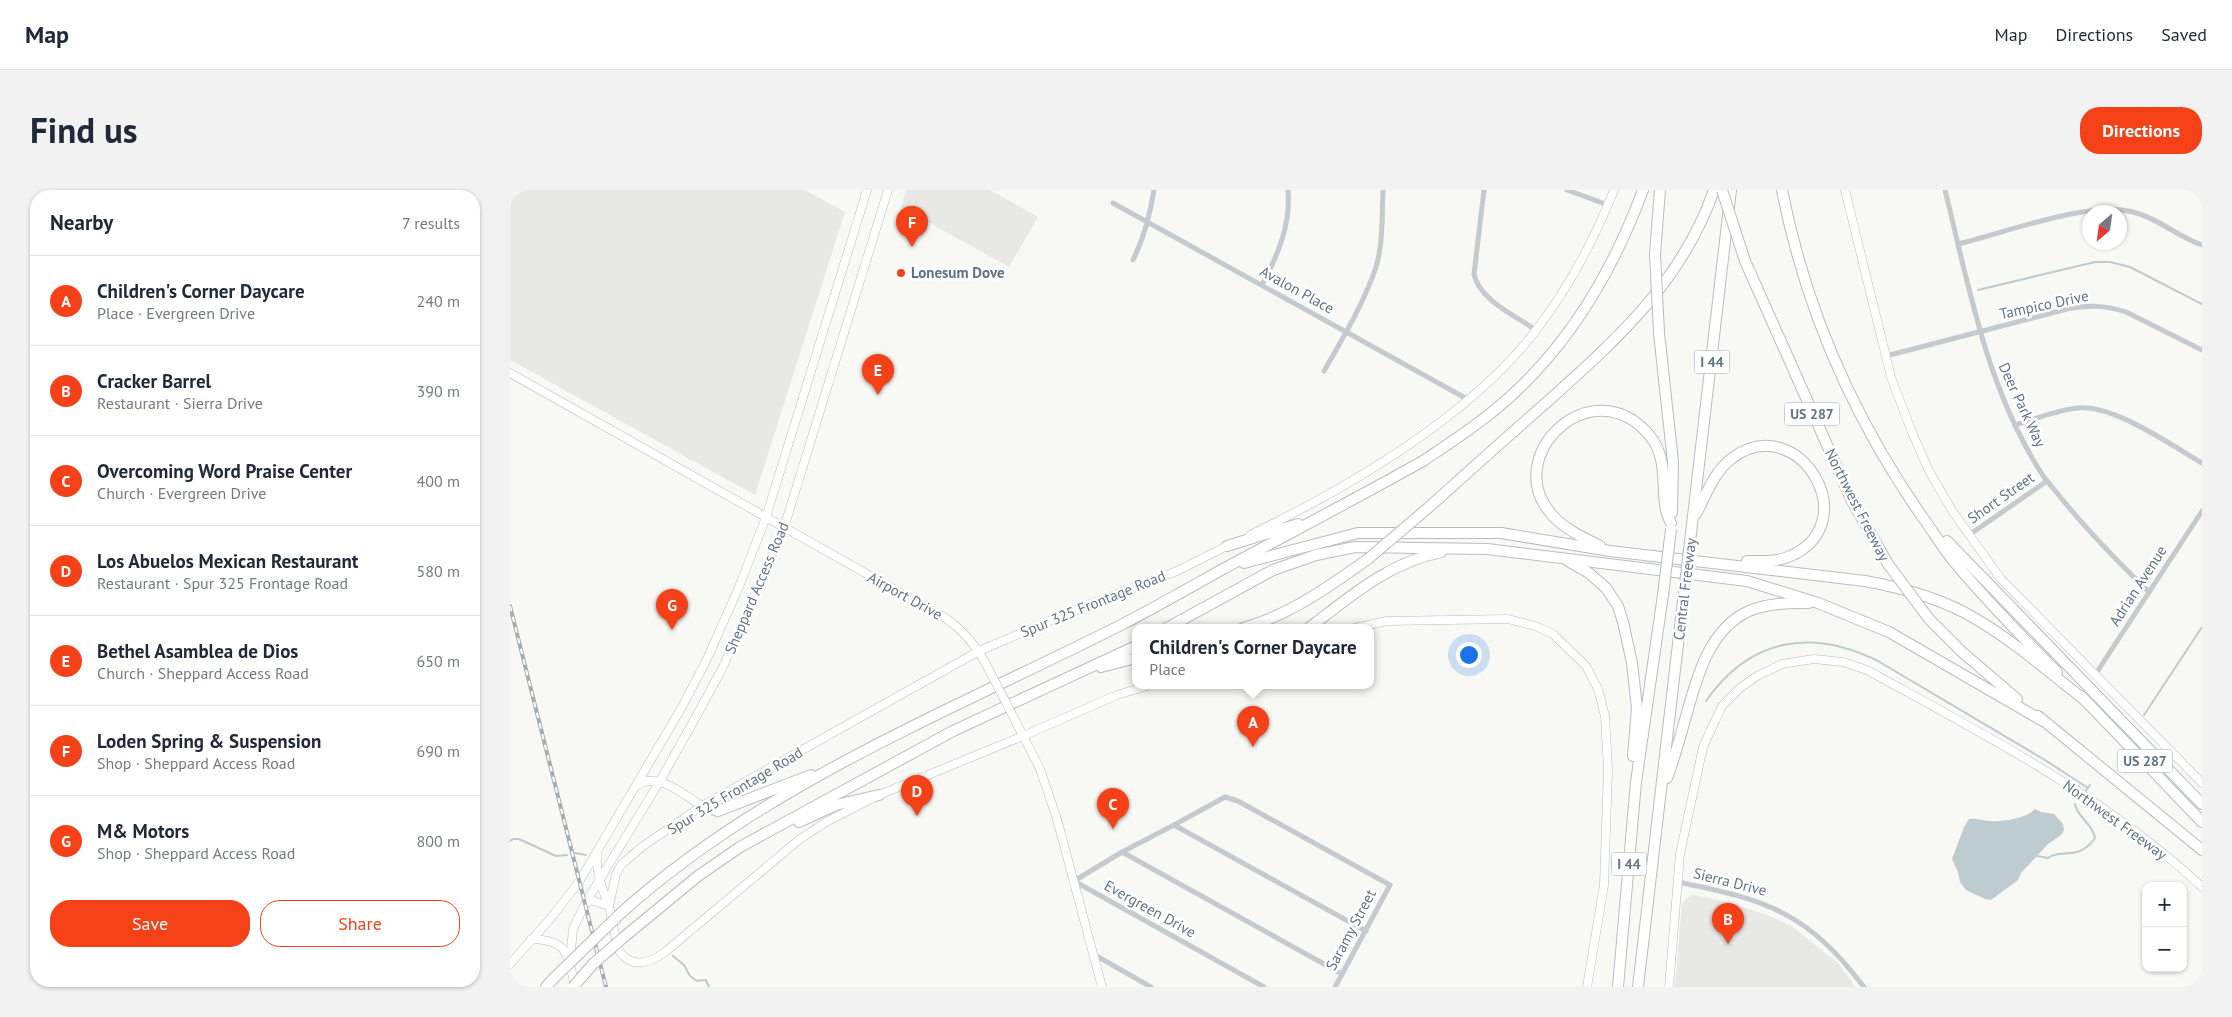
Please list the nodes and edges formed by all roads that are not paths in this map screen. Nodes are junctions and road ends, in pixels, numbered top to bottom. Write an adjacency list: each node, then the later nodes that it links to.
1 (868, 190): 38 (main road, Sheppard Access Road)
2 (888, 190): 41 (main road, Sheppard Access Road)
3 (1154, 190): 19 (street)
4 (1288, 190): 23 (street)
5 (1383, 190): 25 (street)
6 (1484, 190): 24 (street)
7 (1566, 190): 18 (street)
8 (1614, 190): 18 (main road)
9 (1643, 190): 37 (highway)
10 (1660, 190): 40 (highway, Central Freeway / I 44, bridge)
11 (1714, 190): 52 (highway, bridge)
12 (1722, 190): 62 (highway, Northwest Freeway / US 287, bridge)
13 (1731, 190): 39 (highway, Central Freeway / I 44)
14 (1782, 190): 35 (highway, US 287)
15 (1845, 190): 28 (main road)
16 (1945, 190): 20 (street, Deer Park Way)
17 (1113, 203): 19 (street, Avalon Place)
18 (1608, 205): 24 (main road)
19 (1148, 222): 22 (street); 23 (street, Avalon Place)
20 (1958, 244): 21 (street); 26 (street, Deer Park Way)
21 (2202, 245)
22 (1132, 260)
23 (1262, 285): 25 (street, Avalon Place)
24 (1536, 330): 31 (main road)
25 (1347, 332): 29 (street); 31 (street, Avalon Place)
26 (1979, 332): 27 (street, Tampico Drive); 28 (street, Tampico Drive); 32 (street, Deer Park Way)
27 (2202, 350)
28 (1886, 356): 42 (main road)
29 (1324, 371)
30 (510, 373): 38 (main road, Airport Drive)
31 (1469, 400): 43 (main road, Spur 325 Frontage Road)
32 (2015, 425): 33 (street); 34 (street, Deer Park Way)
33 (2202, 463)
34 (2047, 481): 42 (street, Short Street); 49 (street, Deer Park Way)
35 (1903, 489): 61 (highway, US 287); 71 (highway)
36 (2202, 511): 49 (street, Adrian Avenue)
37 (1323, 516): 43 (highway); 48 (highway)
38 (766, 517): 41 (main road, Airport Drive); 68 (main road, Sheppard Access Road)
39 (1694, 519): 47 (highway); 70 (highway, Central Freeway / I 44, bridge)
40 (1671, 526): 45 (highway); 66 (highway, Central Freeway / I 44, bridge)
41 (784, 528): 56 (main road, Airport Drive); 65 (main road, Sheppard Access Road)
42 (1969, 536): 59 (main road)
43 (1227, 546): 56 (main road, Spur 325 Frontage Road)
44 (1463, 548): 46 (highway); 51 (highway); 53 (highway)
45 (1610, 552): 47 (highway); 48 (highway)
46 (1563, 559): 50 (highway); 66 (highway)
47 (1719, 563): 61 (highway)
48 (1225, 568): 64 (highway)
49 (2149, 592): 59 (street, Adrian Avenue)
50 (1818, 603): 62 (highway); 70 (highway)
51 (1174, 624)
52 (1255, 624)
53 (1315, 624)
54 (1371, 624): 100 (main road)
55 (1132, 648): 58 (highway)
56 (979, 651): 63 (main road, Airport Drive, bridge); 73 (main road, Spur 325 Frontage Road)
57 (1132, 659): 58 (highway)
58 (1074, 674): 76 (highway)
59 (2095, 675): 67 (main road)
60 (1137, 689): 63 (main road, Spur 325 Frontage Road)
61 (2086, 701): 74 (highway, US 287)
62 (2043, 721): 72 (highway, Northwest Freeway / US 287)
63 (1023, 736): 69 (main road, Spur 325 Frontage Road); 82 (main road, Airport Drive)
64 (851, 759): 73 (highway); 94 (highway, bridge)
65 (660, 781): 68 (main road); 73 (main road); 81 (main road, Sheppard Access Road)
66 (1636, 782): 101 (highway, Central Freeway / I 44)
67 (2202, 784)
68 (636, 787): 78 (main road, Sheppard Access Road)
69 (879, 795): 76 (highway); 87 (main road, Spur 325 Frontage Road)
70 (1660, 798): 102 (highway, Central Freeway / I 44)
71 (2202, 804)
72 (2146, 805): 77 (highway, Northwest Freeway / US 287); 80 (highway)
73 (702, 806): 87 (main road, Spur 325 Frontage Road)
74 (2202, 822)
75 (1174, 825): 79 (street, Evergreen Drive); 84 (street, Evergreen Drive); 88 (street)
76 (740, 847): 95 (highway, bridge)
77 (2202, 850)
78 (598, 852): 81 (main road); 89 (main road, Sheppard Access Road)
79 (1122, 852): 82 (street, Evergreen Drive); 93 (street)
80 (2202, 856)
81 (599, 881): 86 (main road, Sheppard Access Road); 87 (main road)
82 (1074, 881): 90 (main road, Airport Drive); 98 (street, Evergreen Drive)
83 (1678, 882): 85 (main road, Northwest Freeway); 103 (main road); 104 (street, Sierra Drive)
84 (1390, 885): 88 (street, Saramy Street)
85 (2202, 887)
86 (586, 902): 87 (main road); 91 (main road, Sheppard Access Road)
87 (609, 906)
88 (1366, 931): 93 (street, Saramy Street)
89 (532, 939): 91 (main road); 92 (main road, Sheppard Access Road)
90 (1092, 953): 96 (main road, Airport Drive); 97 (street)
91 (570, 960): 95 (main road, Sheppard Access Road)
92 (510, 964)
93 (1342, 974): 99 (street, Saramy Street)
94 (546, 987)
95 (574, 987)
96 (1102, 987)
97 (1151, 987)
98 (1264, 987)
99 (1335, 987)
100 (1587, 987)
101 (1618, 987)
102 (1638, 987)
103 (1669, 987)
104 (1864, 987)

